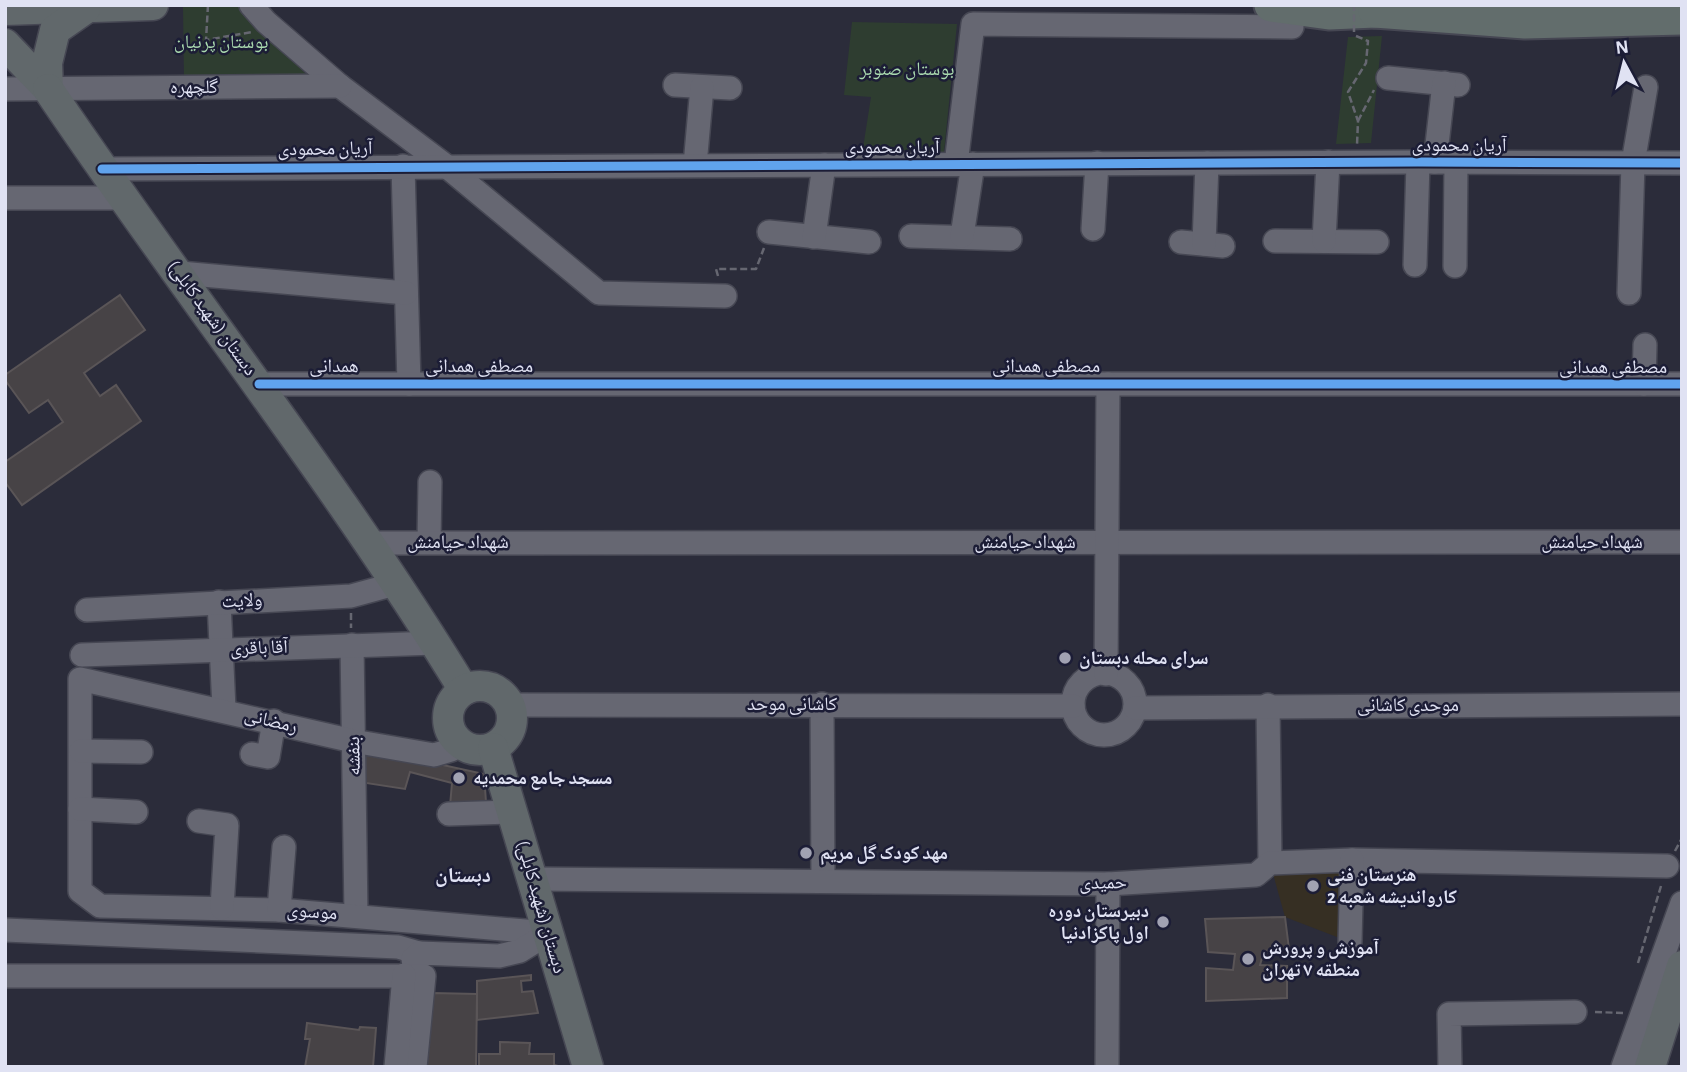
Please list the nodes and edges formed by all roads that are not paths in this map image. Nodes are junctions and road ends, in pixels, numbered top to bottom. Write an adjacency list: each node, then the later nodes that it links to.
1 (153, 5): 4 (main road)
2 (251, 5): 12 (street)
3 (1538, 5): 7 (highway)
4 (85, 9): 5 (main road); 17 (main road)
5 (5, 10)
6 (1281, 16): 7 (highway); 24 (street)
7 (1361, 16): 8 (highway)
8 (1682, 18)
9 (5, 44): 17 (main road, دبستان (شهید کابلی))
10 (1378, 79): 19 (street)
11 (675, 85): 13 (street)
12 (340, 86): 17 (street, گلچهره); 28 (street)
13 (702, 87): 15 (street); 25 (street)
14 (1646, 87): 22 (street)
15 (730, 88)
16 (5, 89): 17 (street, گلچهره)
17 (48, 89): 29 (main road, دبستان (شهید کابلی))
18 (1328, 162): 19 (street, آریان محمودی); 21 (street, آریان محمودی); 39 (street)
19 (1436, 162): 22 (street, آریان محمودی); 43 (street); 44 (street)
20 (1097, 163): 21 (street, آریان محمودی); 24 (street, آریان محمودی); 32 (street)
21 (1207, 163): 42 (street)
22 (1633, 163): 23 (street, آریان محمودی); 47 (street)
23 (1682, 163)
24 (965, 164): 26 (street, آریان محمودی); 35 (street)
25 (695, 165): 26 (street, آریان محمودی); 28 (street, آریان محمودی)
26 (824, 165): 36 (street)
27 (402, 166): 28 (street, آریان محمودی); 29 (street, آریان محمودی); 46 (street)
28 (446, 166): 48 (street)
29 (102, 169): 31 (main road, دبستان (شهید کابلی))
30 (5, 198): 31 (street)
31 (122, 198): 45 (main road, دبستان (شهید کابلی))
32 (1093, 229)
33 (769, 232): 36 (street)
34 (911, 236): 35 (street)
35 (962, 236): 37 (street)
36 (814, 237): 40 (street)
37 (1010, 239)
38 (1275, 241): 39 (street)
39 (1324, 241): 41 (street)
40 (869, 242)
41 (1377, 242)
42 (1203, 244)
43 (1415, 265)
44 (1455, 267)
45 (180, 273): 46 (street); 50 (main road, دبستان (شهید کابلی))
46 (407, 293): 51 (street)
47 (1629, 293)
48 (725, 296)
49 (1645, 345): 53 (street)
50 (260, 384): 51 (street, همدانی); 59 (main road, دبستان (شهید کابلی))
51 (409, 384): 52 (street, مصطفی همدانی)
52 (1108, 384): 53 (street, مصطفی همدانی); 57 (street)
53 (1644, 384): 54 (street, مصطفی همدانی)
54 (1682, 384)
55 (430, 482): 56 (street)
56 (429, 542): 57 (street, شهداد حیامنش); 59 (street, شهداد حیامنش)
57 (1107, 542): 58 (street, شهداد حیامنش); 67 (street)
58 (1682, 542)
59 (368, 543): 60 (main road, دبستان (شهید کابلی))
60 (395, 584): 61 (street, ولایت); 63 (main road, دبستان (شهید کابلی))
61 (219, 602): 62 (street, ولایت); 65 (street)
62 (87, 610)
63 (435, 643): 64 (street, آقا باقری); 68 (main road, دبستان (شهید کابلی))
64 (352, 645): 65 (street, آقا باقری); 77 (street, بنفشه)
65 (221, 649): 66 (street, آقا باقری); 75 (street)
66 (82, 655)
67 (1106, 674): 73 (street); 74 (street)
68 (464, 690): 71 (main road); 78 (main road)
69 (822, 704): 71 (street, کاشانی موحد); 73 (street, کاشانی موحد); 93 (street)
70 (1682, 704): 72 (street, موحدی کاشانی)
71 (510, 705): 79 (main road)
72 (1268, 705): 74 (street, موحدی کاشانی); 90 (street)
73 (1073, 706): 74 (street)
74 (1135, 708)
75 (224, 709): 76 (street, رمضانی); 80 (street, رمضانی)
76 (274, 721): 77 (street, رمضانی); 82 (street)
77 (354, 741): 78 (street, رمضانی); 98 (street, بنفشه)
78 (459, 744): 79 (main road)
79 (493, 748): 85 (main road, دبستان (شهید کابلی))
80 (81, 751): 81 (street); 83 (street)
81 (141, 752)
82 (252, 754)
83 (80, 809): 84 (street); 96 (street, موسوی)
84 (136, 812)
85 (513, 813): 86 (street); 92 (main road, دبستان (شهید کابلی))
86 (449, 814)
87 (199, 821): 96 (street)
88 (284, 847): 97 (street)
89 (1352, 860): 90 (street, حمیدی); 91 (street, حمیدی); 101 (street)
90 (1270, 863): 94 (street, حمیدی)
91 (1667, 866)
92 (534, 879): 93 (street, حمیدی); 100 (main road, دبستان (شهید کابلی))
93 (823, 881): 94 (street, حمیدی)
94 (1108, 884): 110 (street)
95 (1682, 903): 112 (street)
96 (222, 908): 97 (street, موسوی)
97 (279, 910): 98 (street, موسوی)
98 (356, 915): 100 (street, موسوی)
99 (5, 930): 102 (street)
100 (550, 933): 102 (street); 109 (main road, دبستان (شهید کابلی))
101 (1350, 942)
102 (419, 953): 104 (street)
103 (1682, 967): 113 (main road)
104 (414, 975): 105 (street); 107 (street); 108 (street)
105 (5, 976)
106 (1575, 1012): 111 (street)
107 (396, 1067)
108 (415, 1067)
109 (588, 1067)
110 (1107, 1067)
111 (1450, 1067)
112 (1623, 1067)
113 (1650, 1067)

